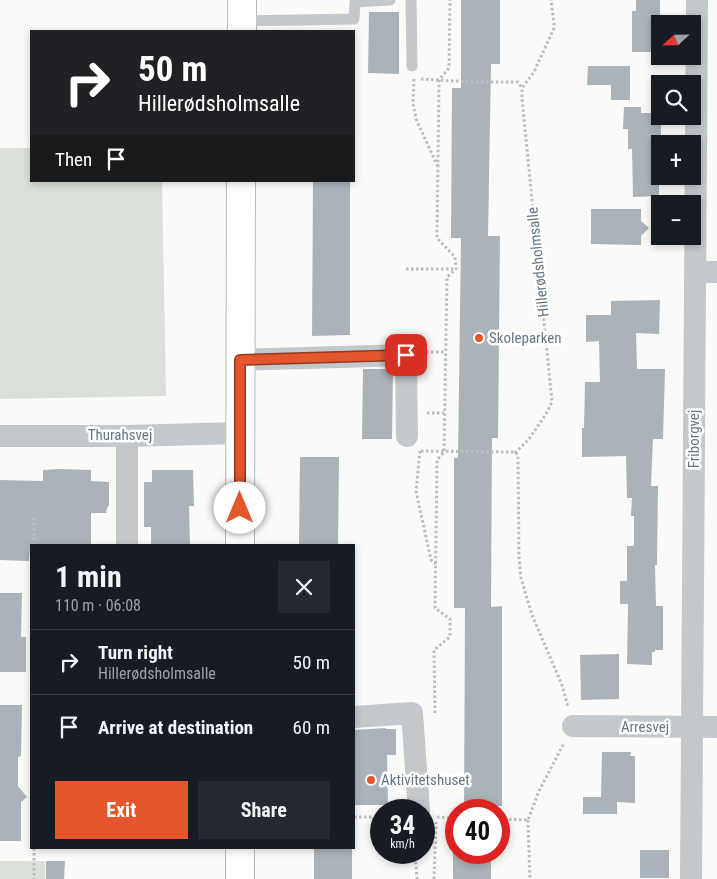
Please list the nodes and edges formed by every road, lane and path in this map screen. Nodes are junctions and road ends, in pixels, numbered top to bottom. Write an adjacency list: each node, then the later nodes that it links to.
1 (390, 0): 6 (lane)
2 (410, 0): 7 (lane)
3 (450, 0): 8 (path)
4 (551, 0): 9 (path)
5 (696, 0): 14 (street, Friborgvej)
6 (242, 17)
7 (413, 72): 8 (path); 10 (path)
8 (439, 80): 9 (path); 10 (path)
9 (522, 88): 22 (path, Hillerødsholmsalle)
10 (438, 168): 13 (path)
11 (241, 182): 16 (street)
12 (406, 269): 13 (path)
13 (456, 269): 21 (path)
14 (695, 272): 15 (street); 31 (street, Friborgvej)
15 (717, 272)
16 (240, 360): 17 (street); 20 (street)
17 (240, 433): 19 (street, Thurahsvej); 26 (street)
18 (0, 436): 19 (street, Thurahsvej)
19 (127, 436): 25 (street)
20 (413, 443): 21 (path); 27 (path)
21 (444, 452): 22 (path); 27 (path)
22 (516, 453): 30 (path)
23 (34, 518): 24 (path)
24 (34, 544)
25 (127, 544)
26 (240, 544)
27 (436, 564): 29 (path)
28 (355, 716): 33 (street)
29 (435, 719)
30 (573, 726): 31 (street, Arresvej); 37 (path)
31 (692, 727): 32 (street, Arresvej); 47 (street, Friborgvej)
32 (717, 727)
33 (425, 799)
34 (355, 817): 35 (path)
35 (370, 817)
36 (510, 819): 37 (path)
37 (528, 820): 46 (path)
38 (34, 849): 42 (path)
39 (240, 849): 43 (street)
40 (416, 864): 44 (path)
41 (432, 864): 45 (path)
42 (34, 879)
43 (240, 879)
44 (417, 879)
45 (434, 879)
46 (530, 879)
47 (691, 879)

